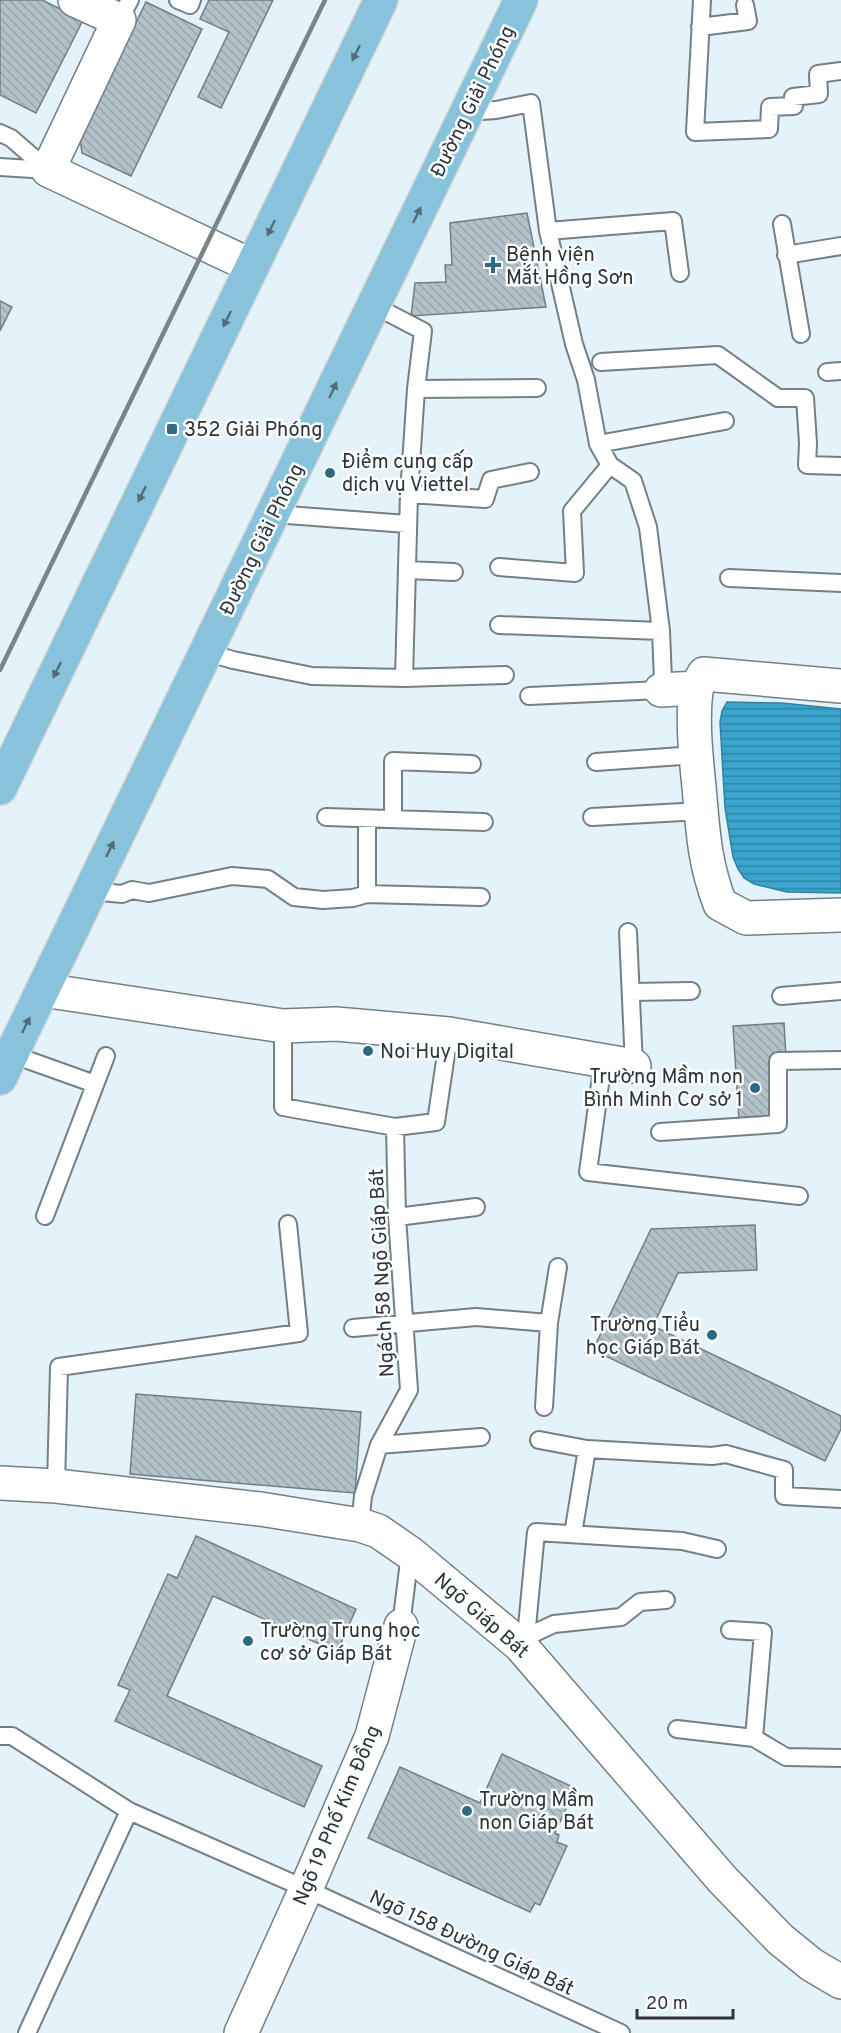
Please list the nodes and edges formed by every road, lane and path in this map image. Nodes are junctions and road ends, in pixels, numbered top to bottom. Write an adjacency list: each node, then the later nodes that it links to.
1 (75, 0): 8 (street)
2 (178, 0): 3 (lane)
3 (192, 0)
4 (381, 0): 19 (main road, one-way to 19)
5 (521, 0): 11 (main road, Đường Giải Phóng)
6 (702, 0): 9 (lane)
7 (745, 5): 9 (lane)
8 (125, 10): 14 (street)
9 (700, 27): 10 (lane)
10 (841, 71)
11 (467, 112): 16 (lane); 21 (main road, Đường Giải Phóng, one-way to 11)
12 (0, 133): 14 (lane)
13 (0, 166): 14 (lane)
14 (48, 170): 19 (street)
15 (782, 224): 18 (lane)
16 (548, 231): 20 (lane); 27 (lane)
17 (841, 246): 18 (lane)
18 (786, 255): 22 (lane)
19 (252, 266): 51 (main road, one-way to 51)
20 (680, 273)
21 (373, 305): 25 (lane); 32 (main road, Đường Giải Phóng, one-way to 21)
22 (801, 333)
23 (601, 362): 29 (lane)
24 (537, 388): 25 (lane)
25 (416, 389): 31 (lane)
26 (725, 422): 27 (lane)
27 (598, 444): 28 (lane)
28 (610, 465): 34 (lane); 40 (lane)
29 (841, 466)
30 (530, 472): 31 (lane)
31 (409, 494): 33 (lane)
32 (273, 514): 33 (lane); 41 (main road, Đường Giải Phóng)
33 (407, 524): 35 (lane)
34 (499, 567)
35 (407, 570): 36 (lane); 43 (lane)
36 (454, 572)
37 (729, 578): 38 (lane)
38 (841, 583)
39 (499, 625): 40 (lane)
40 (661, 631): 46 (lane)
41 (206, 652): 43 (lane); 58 (main road, Đường Giải Phóng, one-way to 41)
42 (505, 675): 43 (lane)
43 (404, 678)
44 (841, 686): 45 (street)
45 (696, 688): 46 (street); 48 (street)
46 (661, 690): 47 (lane)
47 (529, 696)
48 (696, 755): 49 (lane); 52 (street)
49 (596, 762)
50 (472, 764): 55 (lane)
51 (3, 776)
52 (701, 811): 54 (lane); 61 (street)
53 (326, 817): 56 (lane)
54 (592, 817)
55 (393, 818): 56 (lane); 57 (lane)
56 (367, 819): 59 (lane)
57 (484, 822)
58 (90, 891): 59 (lane); 63 (main road, Đường Giải Phóng)
59 (367, 894): 60 (lane)
60 (482, 897)
61 (841, 915)
62 (628, 932): 66 (lane)
63 (43, 990): 68 (street); 73 (main road, Đường Giải Phóng, one-way to 63)
64 (691, 991): 66 (lane)
65 (841, 991): 67 (lane)
66 (631, 992): 72 (lane)
67 (781, 996)
68 (283, 1026): 69 (street); 75 (lane)
69 (449, 1034): 72 (street); 75 (lane)
70 (106, 1056): 74 (lane)
71 (841, 1060): 76 (lane)
72 (619, 1064): 77 (lane)
73 (6, 1066): 74 (lane)
74 (95, 1084): 79 (lane)
75 (395, 1127): 80 (lane, Ngách 58 Ngõ Giáp Bát)
76 (660, 1132)
77 (800, 1196)
78 (476, 1208): 80 (lane)
79 (45, 1216)
80 (397, 1217): 84 (lane, Ngách 58 Ngõ Giáp Bát)
81 (288, 1224): 92 (lane)
82 (558, 1267): 83 (lane)
83 (549, 1323): 84 (lane); 86 (lane)
84 (404, 1324): 85 (lane); 89 (lane, Ngách 58 Ngõ Giáp Bát)
85 (353, 1328)
86 (544, 1407)
87 (481, 1437): 89 (lane)
88 (539, 1440): 90 (lane)
89 (379, 1445): 94 (lane, Ngách 58 Ngõ Giáp Bát)
90 (587, 1449): 93 (lane); 95 (lane)
91 (0, 1483): 92 (street, Ngõ Giáp Bát)
92 (56, 1486): 94 (street, Ngõ Giáp Bát)
93 (841, 1499)
94 (360, 1525): 97 (street, Ngõ Giáp Bát)
95 (573, 1534): 96 (lane); 101 (lane)
96 (717, 1549)
97 (410, 1553): 99 (lane, Ngõ 19 Phố Kim Đồng); 101 (street, Ngõ Giáp Bát)
98 (666, 1600): 101 (lane)
99 (401, 1626): 107 (street, Ngõ 19 Phố Kim Đồng)
100 (730, 1630): 104 (lane)
101 (523, 1641): 108 (street, Ngõ Giáp Bát)
102 (677, 1729): 104 (lane)
103 (0, 1736): 106 (lane, Ngõ 158 Đường Giáp Bát)
104 (754, 1738): 105 (lane)
105 (841, 1758)
106 (129, 1811): 107 (lane, Ngõ 158 Đường Giáp Bát); 109 (lane)
107 (306, 1889): 110 (street, Ngõ 19 Phố Kim Đồng); 111 (lane, Ngõ 158 Đường Giáp Bát)
108 (841, 1982)
109 (27, 2033)
110 (241, 2033)
111 (621, 2033)

